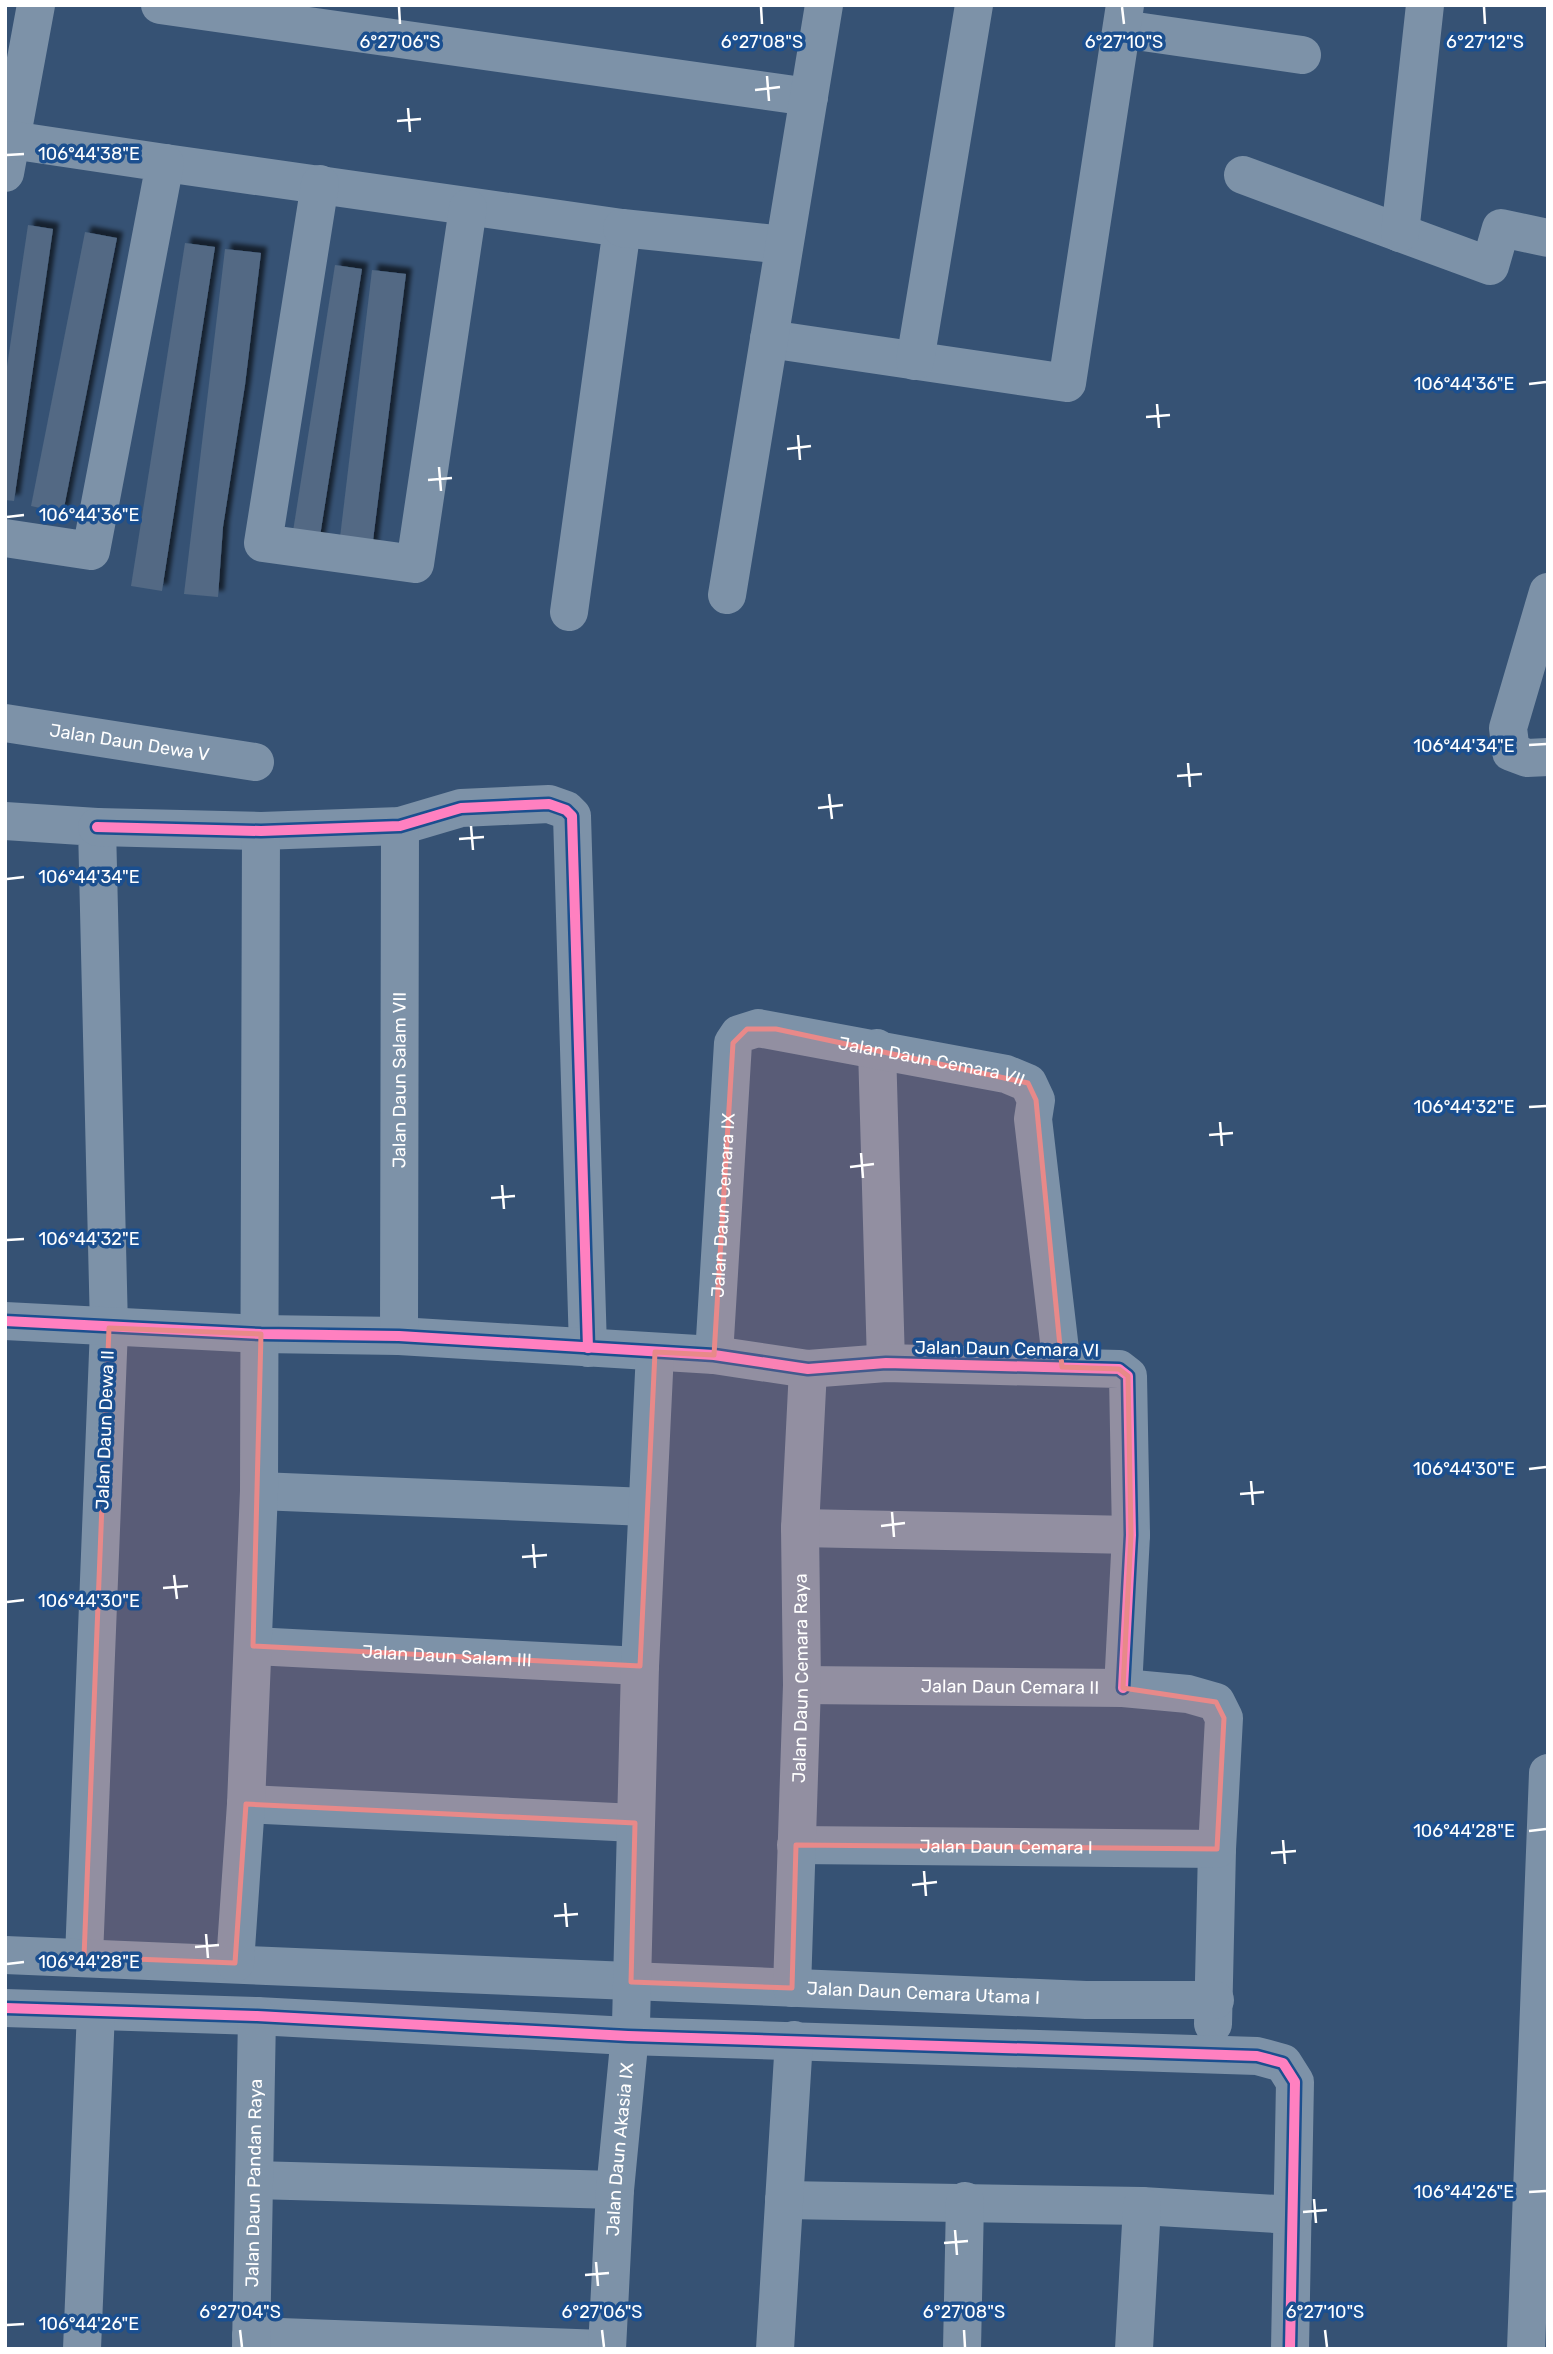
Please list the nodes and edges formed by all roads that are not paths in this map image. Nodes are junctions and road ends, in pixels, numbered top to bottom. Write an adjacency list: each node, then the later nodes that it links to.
1 (36, 5): 9 (street)
2 (160, 5): 8 (street)
3 (824, 5): 8 (street)
4 (974, 5): 19 (street)
5 (1425, 5): 15 (street)
6 (1123, 17): 7 (street); 19 (street)
7 (1302, 55)
8 (809, 97): 17 (street)
9 (8, 157): 10 (street)
10 (165, 163): 12 (street); 20 (street)
11 (1243, 175): 15 (street)
12 (320, 184): 13 (street); 13 (street)
13 (467, 208): 14 (street)
14 (622, 228): 17 (street); 23 (street)
15 (1401, 233): 16 (street)
16 (1548, 237)
17 (784, 245): 18 (street)
18 (769, 339): 19 (street); 22 (street)
19 (915, 361)
20 (5, 538)
21 (1548, 592): 25 (street)
22 (727, 595)
23 (569, 612)
24 (5, 723): 26 (street, Jalan Daun Dewa V)
25 (1548, 757)
26 (255, 762)
27 (5, 821): 29 (street)
28 (401, 826): 30 (street); 36 (street, Jalan Daun Salam VII); 37 (street)
29 (97, 827): 30 (street); 34 (street, Jalan Daun Dewa II)
30 (261, 831): 35 (street)
31 (877, 1048): 32 (street, Jalan Daun Cemara VII); 40 (street); 41 (street, Jalan Daun Cemara VII)
32 (733, 1054): 39 (street, Jalan Daun Cemara IX)
33 (5, 1321): 34 (street, Jalan Daun Cemara VI)
34 (109, 1328): 35 (street, Jalan Daun Cemara VI); 57 (street, Jalan Daun Dewa II)
35 (261, 1334): 36 (street, Jalan Daun Cemara VI); 43 (street)
36 (399, 1336): 37 (street, Jalan Daun Cemara VI)
37 (588, 1348): 38 (street, Jalan Daun Cemara VI)
38 (655, 1352): 39 (street, Jalan Daun Cemara VI); 44 (street, Jalan Daun Akasia IX)
39 (714, 1355): 42 (street, Jalan Daun Cemara VI)
40 (886, 1363): 41 (street, Jalan Daun Cemara VI); 42 (street, Jalan Daun Cemara VI)
41 (1062, 1367): 46 (street, Jalan Daun Cemara VI)
42 (808, 1369): 45 (street, Jalan Daun Cemara Raya)
43 (259, 1490): 44 (street); 47 (street)
44 (647, 1507): 48 (street, Jalan Daun Akasia IX)
45 (800, 1528): 46 (street); 49 (street, Jalan Daun Cemara Raya)
46 (1131, 1535): 50 (street)
47 (253, 1646): 48 (street, Jalan Daun Salam III); 52 (street)
48 (640, 1666): 53 (street, Jalan Daun Akasia IX)
49 (802, 1685): 50 (street, Jalan Daun Cemara II); 54 (street, Jalan Daun Cemara Raya)
50 (1123, 1688): 55 (street, Jalan Daun Cemara II)
51 (1548, 1773): 79 (street)
52 (246, 1804): 53 (street); 58 (street)
53 (635, 1823): 61 (street, Jalan Daun Akasia IX)
54 (796, 1845): 55 (street, Jalan Daun Cemara I); 59 (street, Jalan Daun Cemara Raya)
55 (1217, 1849): 64 (street)
56 (5, 1955): 57 (street)
57 (84, 1957): 58 (street)
58 (235, 1963): 61 (street)
59 (792, 1988): 61 (street, Jalan Daun Cemara Utama I); 64 (street, Jalan Daun Cemara Utama I)
60 (5, 2008): 62 (street)
61 (631, 2009): 63 (street); 65 (street); 67 (street, Jalan Daun Akasia IX)
62 (96, 2011): 63 (street); 73 (street)
63 (257, 2016): 66 (street, Jalan Daun Pandan Raya)
64 (1213, 2027): 65 (street); 71 (street)
65 (794, 2040): 68 (street)
66 (254, 2180): 67 (street); 72 (street, Jalan Daun Pandan Raya)
67 (615, 2190): 74 (street, Jalan Daun Akasia IX)
68 (784, 2200): 69 (street); 75 (street)
69 (965, 2201): 70 (street); 76 (street)
70 (1142, 2206): 71 (street); 77 (street)
71 (1293, 2215): 78 (street)
72 (251, 2343): 74 (street)
73 (82, 2349)
74 (605, 2349)
75 (775, 2349)
76 (962, 2349)
77 (1134, 2349)
78 (1290, 2349)
79 (1526, 2349)

